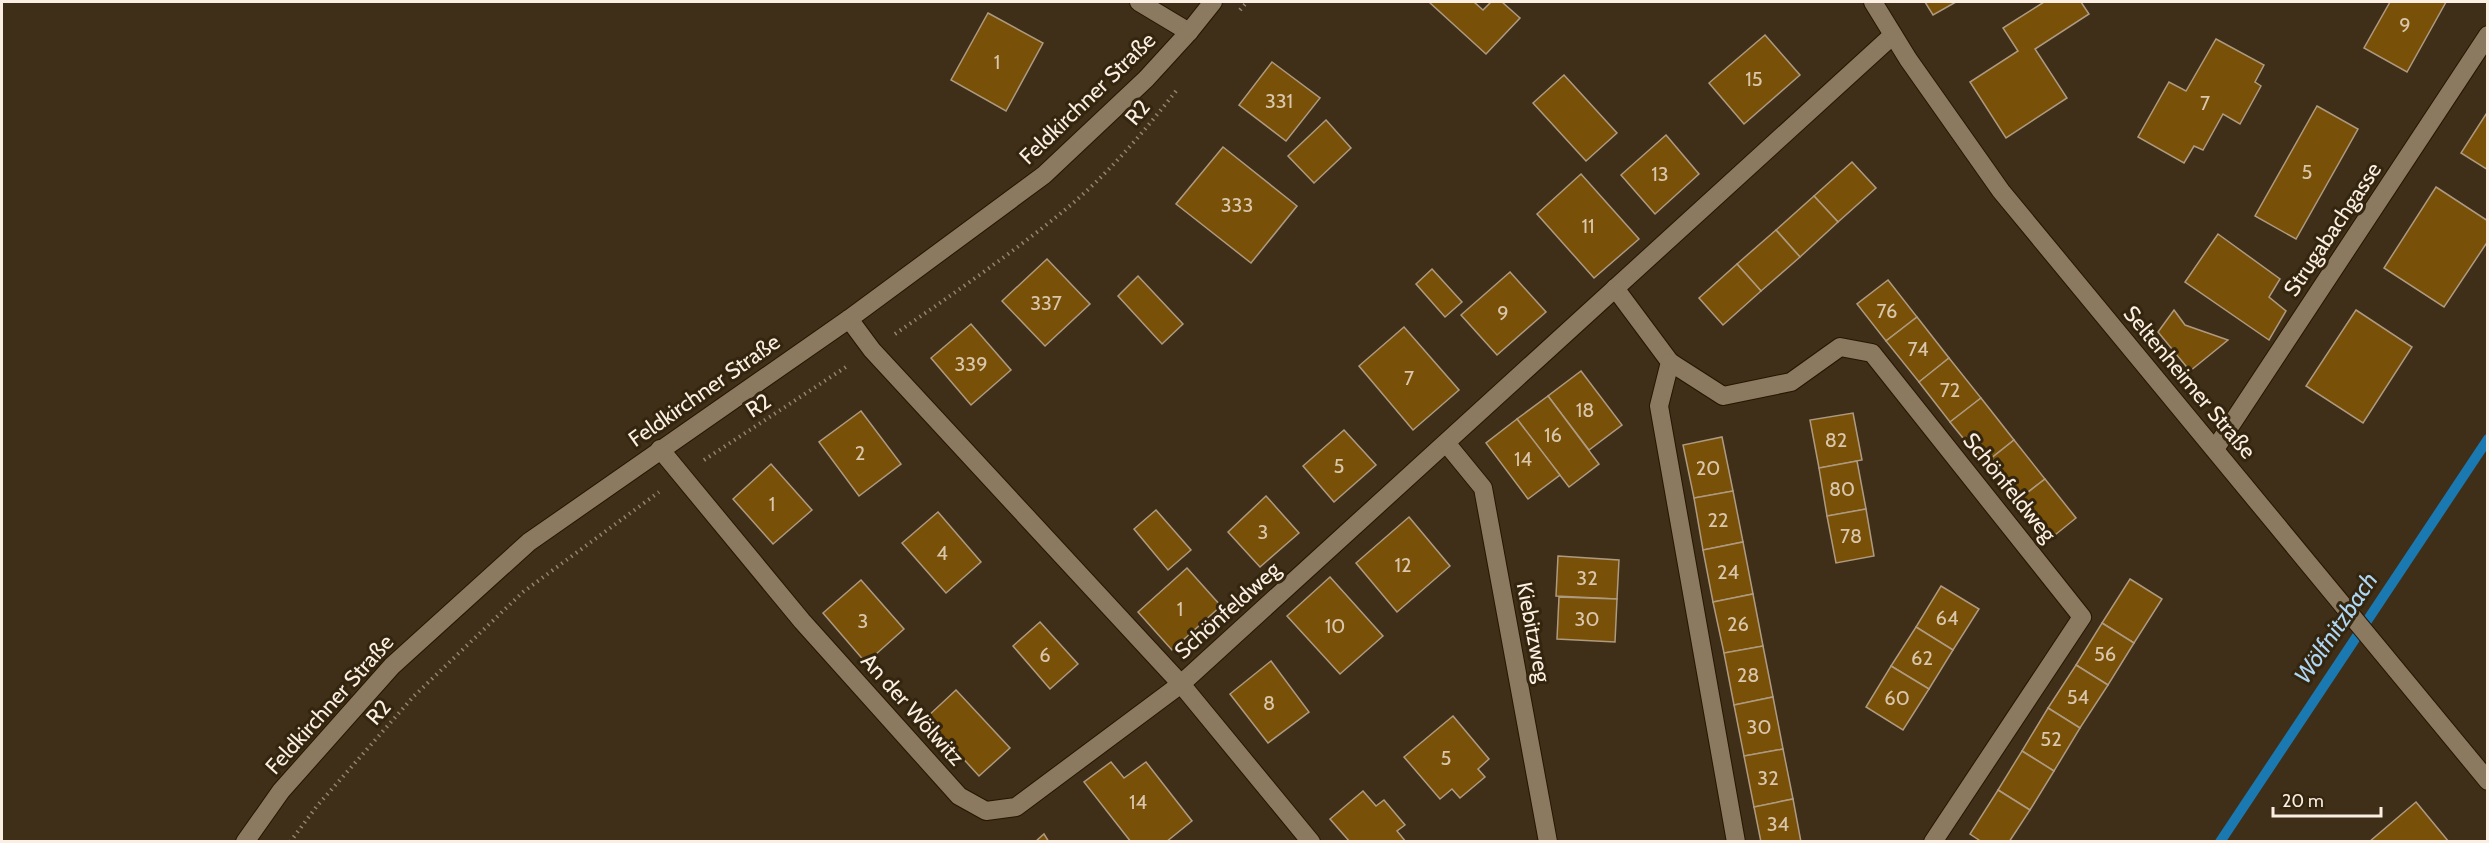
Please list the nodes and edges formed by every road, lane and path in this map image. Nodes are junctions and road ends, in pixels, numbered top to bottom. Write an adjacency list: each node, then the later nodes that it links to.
1 (1139, 2): 6 (street)
2 (1213, 2): 6 (street, Feldkirchner Straße)
3 (1247, 2): 5 (path)
4 (1874, 2): 8 (street, Seltenheimer Straße)
5 (1234, 18)
6 (1189, 32): 11 (street, Feldkirchner Straße)
7 (2487, 35): 16 (street, Strugabachgasse)
8 (1893, 36): 10 (street, Schönfeldweg); 16 (street, Seltenheimer Straße)
9 (1181, 84): 12 (path, R2)
10 (1615, 288): 13 (street, Schönfeldweg); 14 (street, Schönfeldweg)
11 (849, 320): 12 (street, Schönfeldweg); 15 (street, Feldkirchner Straße)
12 (872, 350): 17 (path, R2); 18 (street, Schönfeldweg)
13 (1670, 362): 24 (street); 25 (street, Schönfeldweg)
14 (1447, 444): 18 (street, Schönfeldweg); 23 (street, Kiebitzweg)
15 (660, 449): 17 (street, An der Wölwitz); 20 (street, Feldkirchner Straße)
16 (2214, 449): 19 (street, Seltenheimer Straße)
17 (681, 476): 18 (street, An der Wölwitz); 21 (path, R2)
18 (1181, 684): 22 (street)
19 (2487, 781)
20 (245, 842)
21 (290, 842)
22 (1311, 842)
23 (1548, 842)
24 (1736, 842)
25 (1933, 842)

